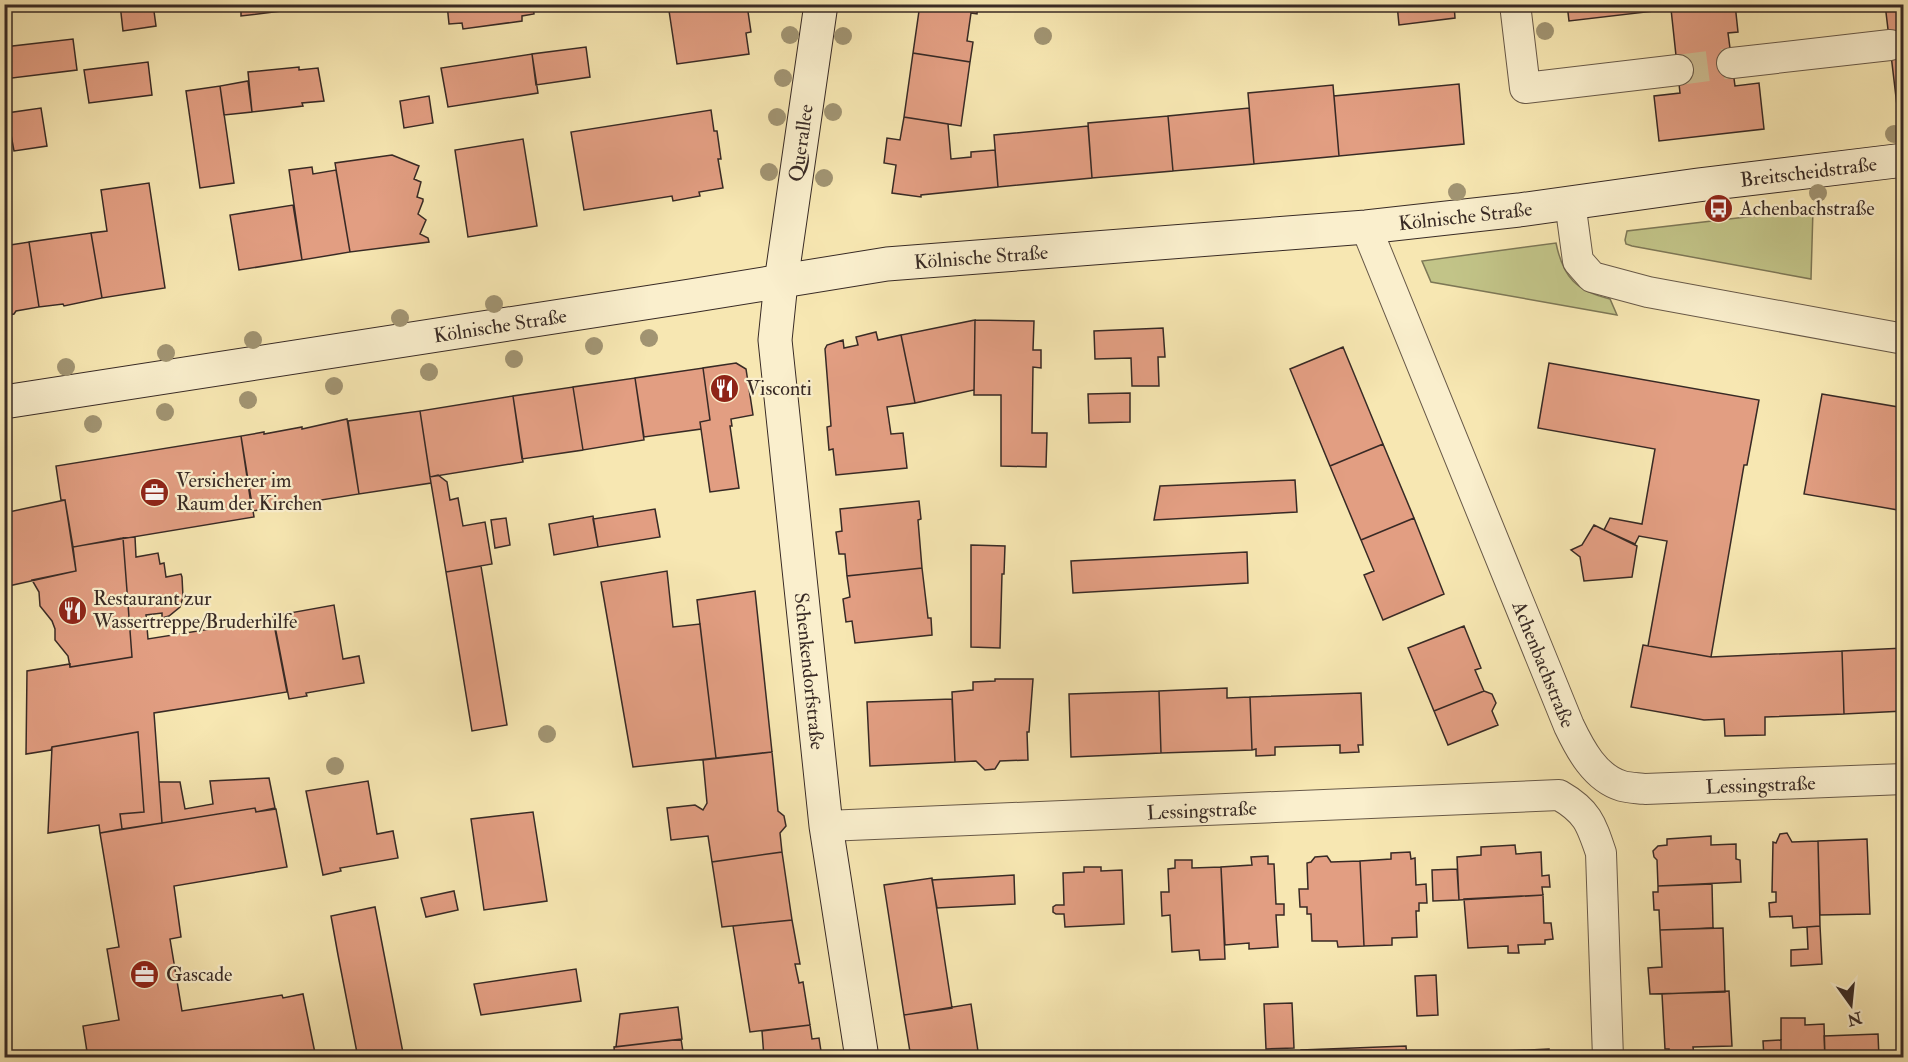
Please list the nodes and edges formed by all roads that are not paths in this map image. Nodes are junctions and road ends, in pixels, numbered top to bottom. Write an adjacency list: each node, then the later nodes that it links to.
1 (821, 4): 9 (main road, Querallee)
2 (1515, 4): 5 (street)
3 (1890, 45): 4 (street)
4 (1732, 63)
5 (1678, 70)
6 (1904, 160): 7 (main road, Breitscheidstraße)
7 (1570, 202): 8 (main road, Kölnische Straße); 10 (street)
8 (1366, 227): 9 (main road, Kölnische Straße); 13 (street, Achenbachstraße)
9 (781, 282): 11 (main road, Kölnische Straße); 14 (main road, Schenkendorfstraße)
10 (1904, 339)
11 (4, 402)
12 (1904, 778): 13 (street, Lessingstraße)
13 (1620, 786)
14 (826, 826): 15 (main road, Schenkendorfstraße); 16 (street, Lessingstraße)
15 (862, 1058)
16 (1608, 1058)

